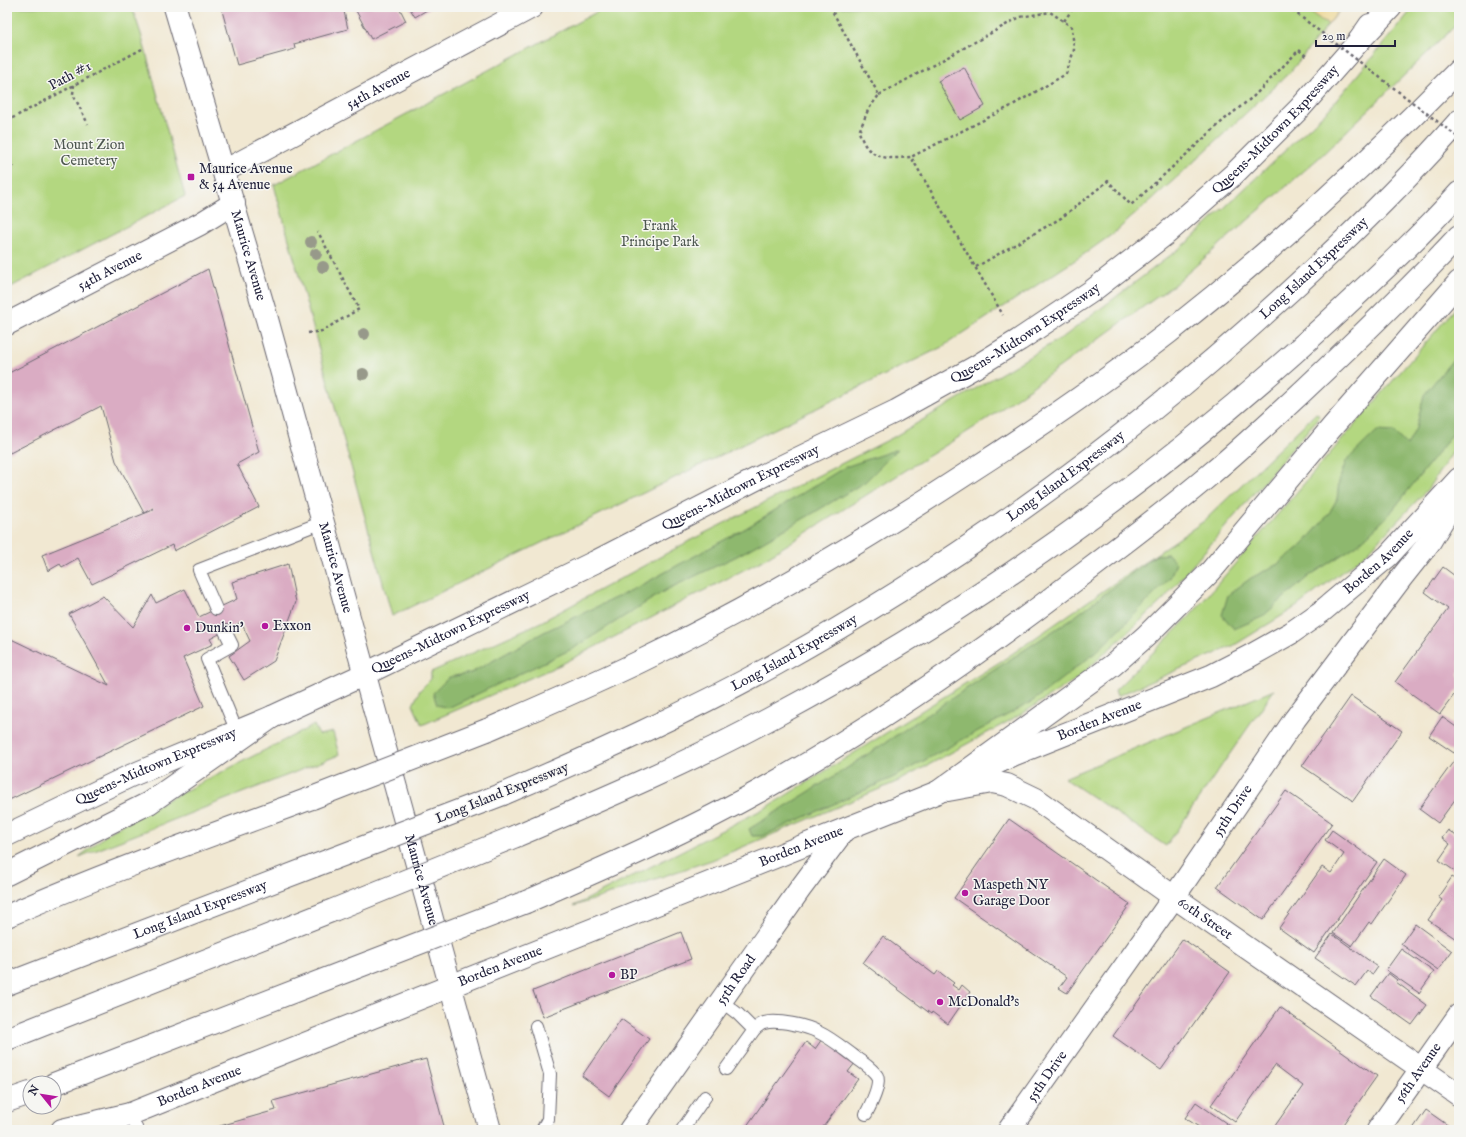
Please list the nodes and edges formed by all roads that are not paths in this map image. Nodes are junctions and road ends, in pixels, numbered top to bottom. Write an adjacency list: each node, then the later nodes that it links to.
1 (175, 7): 8 (main road, Maurice Avenue)
2 (532, 7): 8 (main road, 54th Avenue)
3 (1383, 7): 5 (main road, Queens-Midtown Expressway)
4 (1391, 7): 5 (main road)
5 (1359, 41): 19 (main road, Queens-Midtown Expressway)
6 (1459, 70): 27 (main road, bridge)
7 (1459, 121): 28 (main road, Long Island Expressway, bridge)
8 (224, 170): 10 (main road, Maurice Avenue)
9 (1459, 193): 34 (main road, bridge)
10 (234, 203): 13 (main road, 54th Avenue); 16 (main road, Maurice Avenue)
11 (1459, 236): 37 (main road, bridge)
12 (1459, 282): 22 (main road)
13 (7, 324)
14 (1459, 479): 22 (main road, Borden Avenue)
15 (1459, 493): 26 (main road, 55th Drive)
16 (323, 522): 17 (lane); 19 (main road, Maurice Avenue)
17 (216, 609)
18 (225, 631): 21 (lane)
19 (365, 674): 20 (main road, Queens-Midtown Expressway); 29 (main road, Maurice Avenue)
20 (272, 717): 21 (main road, Queens-Midtown Expressway); 25 (main road)
21 (237, 732): 24 (main road, Queens-Midtown Expressway)
22 (938, 792): 23 (main road, Borden Avenue); 26 (main road, 60th Street)
23 (844, 830): 29 (main road, Borden Avenue); 30 (main road, 55th Road)
24 (7, 835)
25 (7, 874)
26 (1174, 897): 35 (main road, 60th Street); 50 (main road, 55th Drive)
27 (7, 916)
28 (7, 984)
29 (450, 986): 43 (main road, Borden Avenue); 46 (main road, Maurice Avenue)
30 (721, 1001): 33 (lane); 48 (main road, 55th Road)
31 (1459, 1015): 35 (main road, 56th Avenue)
32 (536, 1026): 47 (lane)
33 (754, 1030): 36 (lane); 42 (lane)
34 (7, 1039)
35 (1421, 1068): 38 (main road, 60th Street); 51 (main road, 56th Avenue)
36 (726, 1069)
37 (62, 1081)
38 (1459, 1095)
39 (22, 1096): 41 (main road)
40 (705, 1097): 49 (lane)
41 (7, 1101)
42 (866, 1114)
43 (134, 1122): 44 (main road); 45 (main road, Borden Avenue)
44 (62, 1130)
45 (92, 1130)
46 (490, 1130)
47 (542, 1130)
48 (630, 1130)
49 (682, 1130)
50 (1009, 1130)
51 (1378, 1130)

